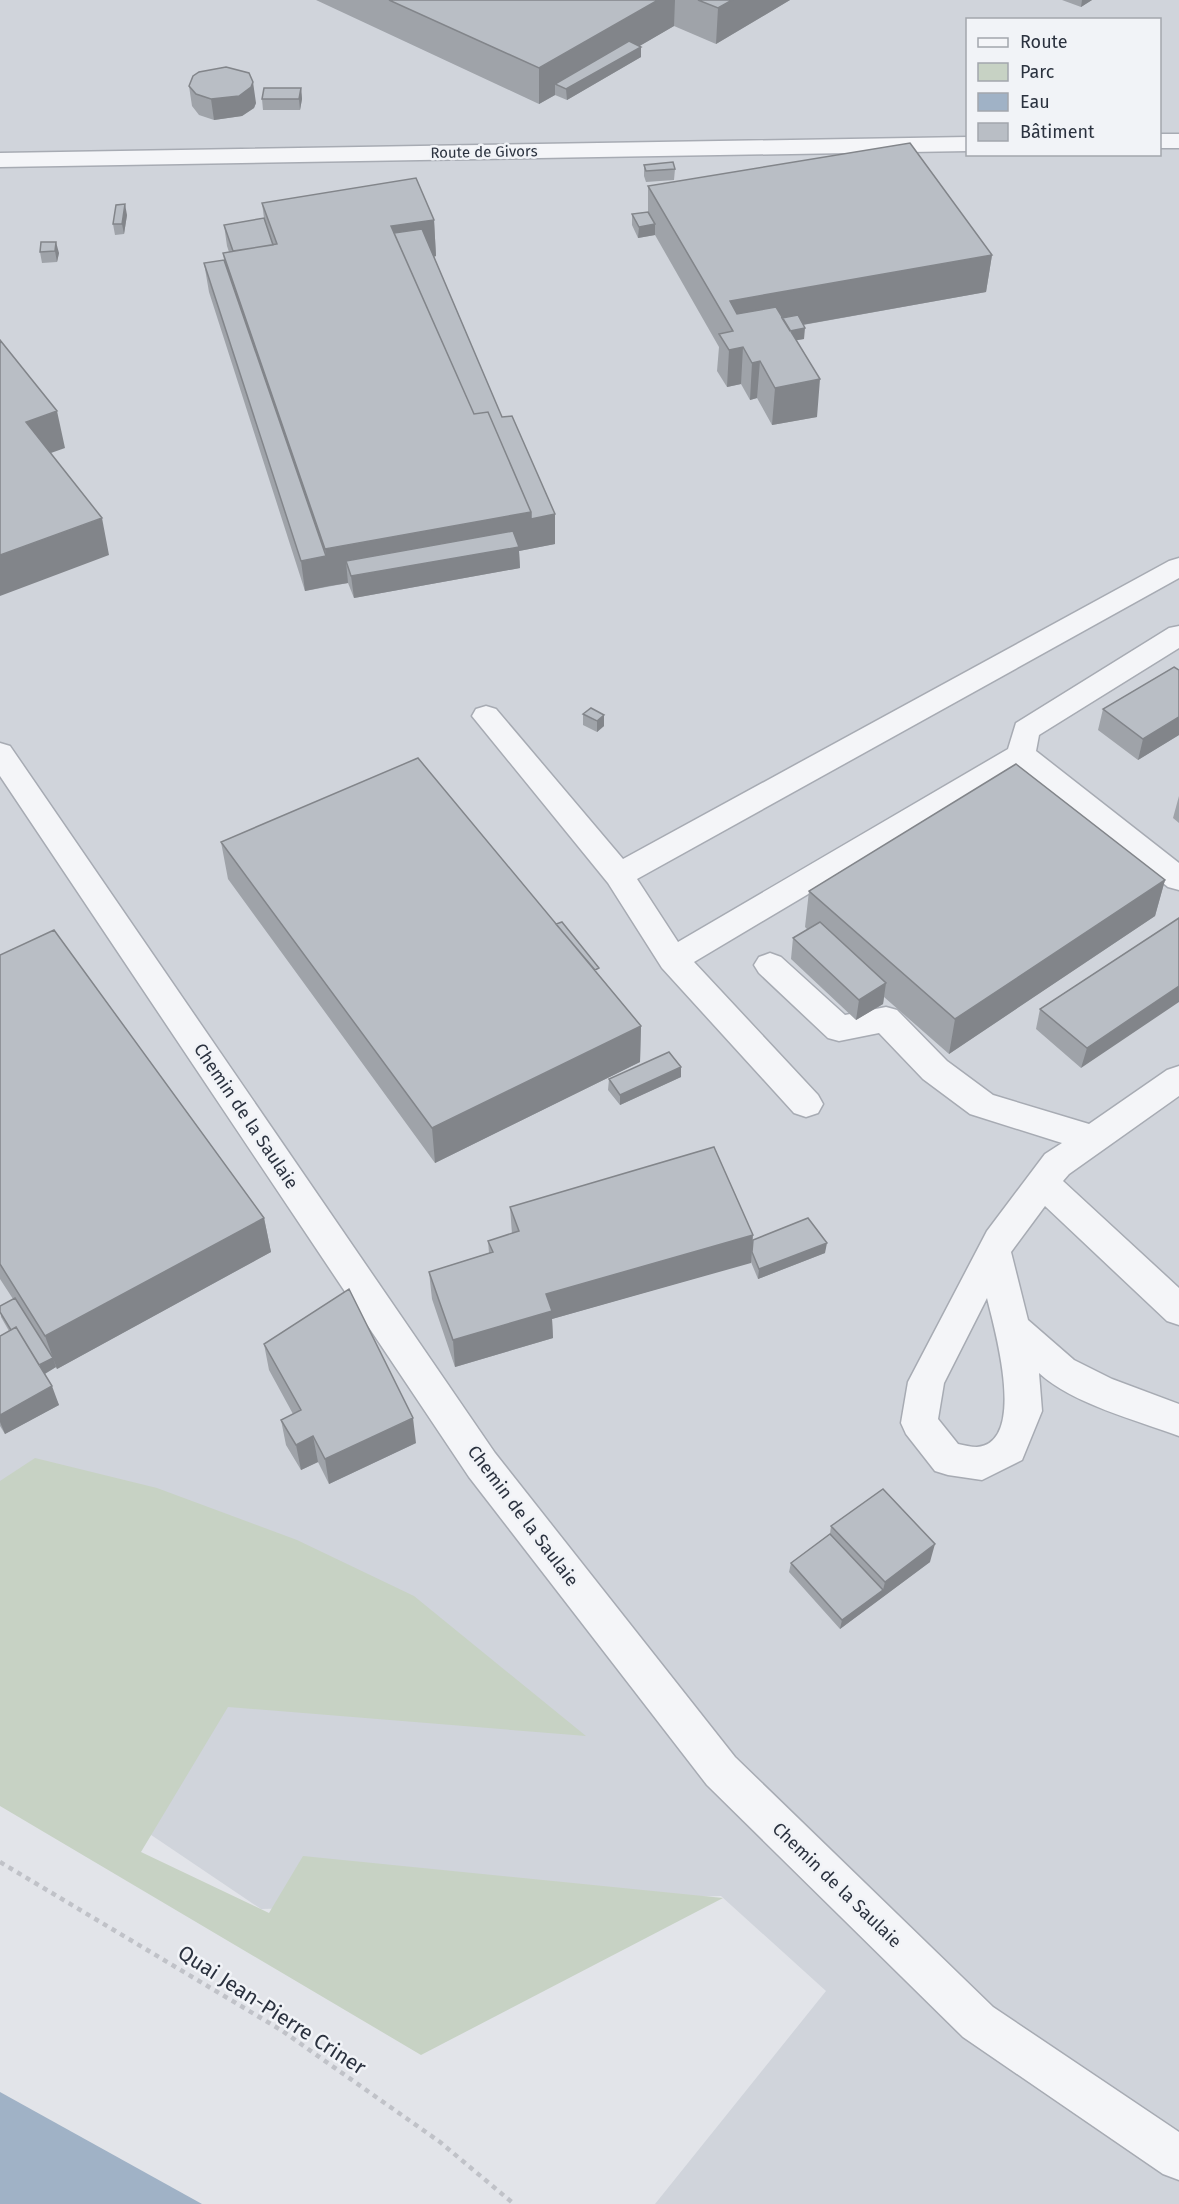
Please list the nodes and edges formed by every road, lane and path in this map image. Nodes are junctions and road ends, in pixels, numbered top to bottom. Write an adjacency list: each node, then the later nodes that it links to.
1 (1161, 141): 2 (street)
2 (1179, 141)
3 (966, 144): 4 (street, Route de Givors)
4 (0, 160)
5 (1179, 567): 10 (street)
6 (1179, 635): 9 (street)
7 (486, 716): 10 (street)
8 (0, 753): 23 (street, Chemin de la Saulaie)
9 (1021, 754): 11 (street); 12 (street)
10 (619, 875): 12 (street)
11 (1179, 879)
12 (673, 960): 15 (street)
13 (770, 965): 16 (street)
14 (1179, 1079): 16 (street)
15 (806, 1104)
16 (1093, 1139): 17 (street)
17 (1043, 1183): 18 (street); 19 (street)
18 (994, 1254): 20 (street); 20 (street)
19 (1179, 1310)
20 (1012, 1328): 21 (street)
21 (1179, 1420)
22 (0, 1862): 24 (path, Quai Jean-Pierre Criner)
23 (1179, 2158)
24 (514, 2204)

